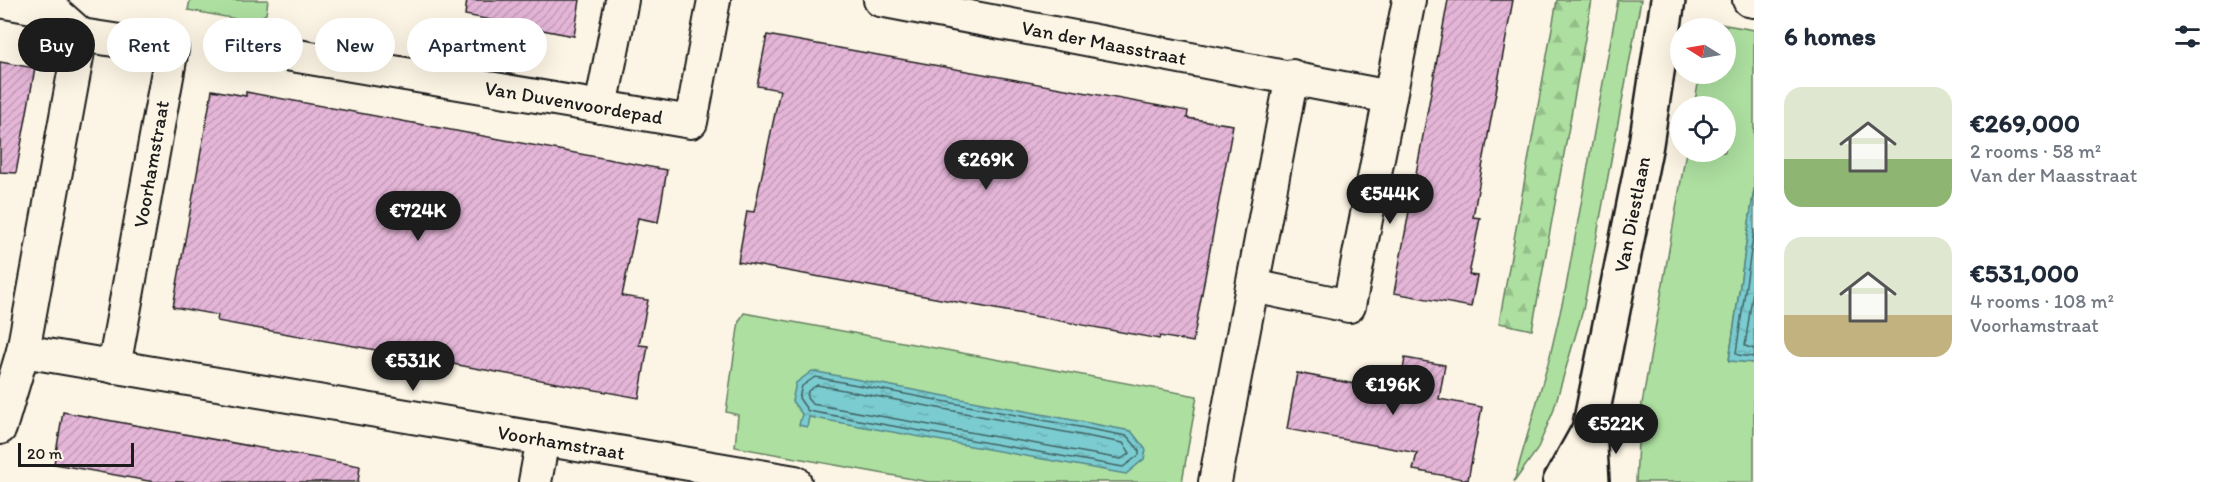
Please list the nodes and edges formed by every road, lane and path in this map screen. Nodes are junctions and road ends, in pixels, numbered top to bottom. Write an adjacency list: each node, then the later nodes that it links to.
1 (622, 0): 15 (street)
2 (714, 0): 15 (street, Van Duvenvoordepad)
3 (880, 0): 13 (street, Van der Maasstraat)
4 (1409, 0): 14 (street)
5 (1668, 0): 20 (street, Van Diestlaan)
6 (1749, 0): 8 (street)
7 (0, 1): 9 (street)
8 (1754, 1)
9 (62, 18)
10 (95, 37): 18 (street, Voorhamstraat)
11 (303, 57): 15 (street, Van Duvenvoordepad)
12 (74, 72): 17 (street)
13 (1292, 76): 14 (street, Van der Maasstraat); 16 (street)
14 (1390, 97): 16 (street)
15 (601, 107)
16 (1253, 286): 24 (street)
17 (23, 351): 18 (street, Voorhamstraat); 19 (street)
18 (114, 367): 21 (street, Voorhamstraat)
19 (0, 428)
20 (1589, 430): 25 (street, Van Diestlaan); 26 (street, Van Diestlaan)
21 (543, 439): 22 (street); 23 (street, Voorhamstraat)
22 (535, 482)
23 (795, 482)
24 (1215, 482)
25 (1560, 482)
26 (1592, 482)

